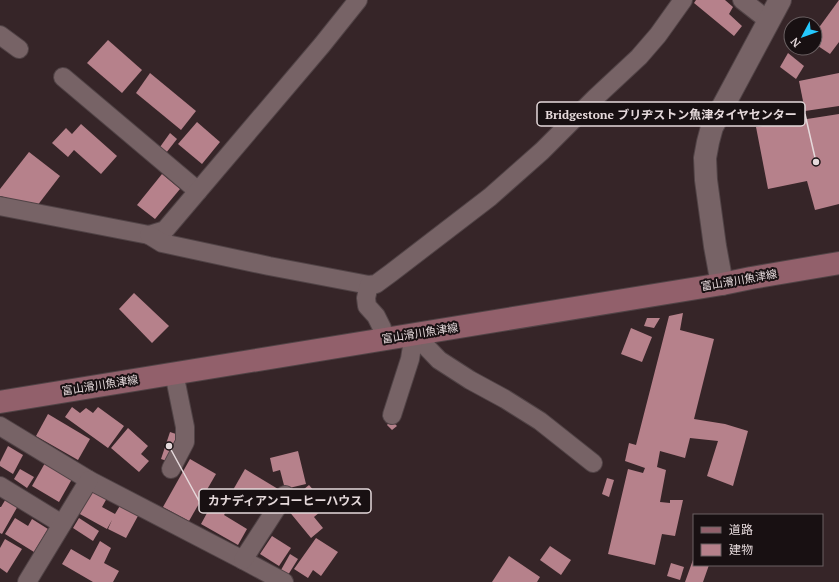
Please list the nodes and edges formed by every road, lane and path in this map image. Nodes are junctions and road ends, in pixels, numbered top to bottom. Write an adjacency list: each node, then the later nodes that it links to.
1 (358, 0): 9 (street)
2 (682, 0): 14 (street)
3 (742, 0): 5 (street)
4 (780, 0): 5 (street)
5 (769, 21): 13 (street)
6 (0, 34): 7 (street)
7 (19, 49)
8 (63, 77): 9 (street)
9 (198, 191): 11 (street)
10 (0, 206): 11 (street)
11 (149, 235): 14 (street)
12 (839, 263): 13 (main road, 富山滑川魚津線)
13 (722, 284): 15 (main road, 富山滑川魚津線)
14 (369, 285): 16 (street)
15 (414, 334): 16 (main road, 富山滑川魚津線); 19 (street); 21 (street)
16 (384, 338): 17 (main road, 富山滑川魚津線)
17 (174, 373): 18 (main road, 富山滑川魚津線); 22 (street)
18 (0, 402)
19 (392, 415)
20 (0, 426): 23 (street)
21 (593, 463)
22 (171, 469)
23 (89, 480): 26 (street); 27 (street)
24 (0, 486): 26 (street)
25 (285, 495): 27 (street)
26 (62, 524): 28 (street)
27 (243, 560): 29 (street)
28 (27, 582)
29 (284, 582)

